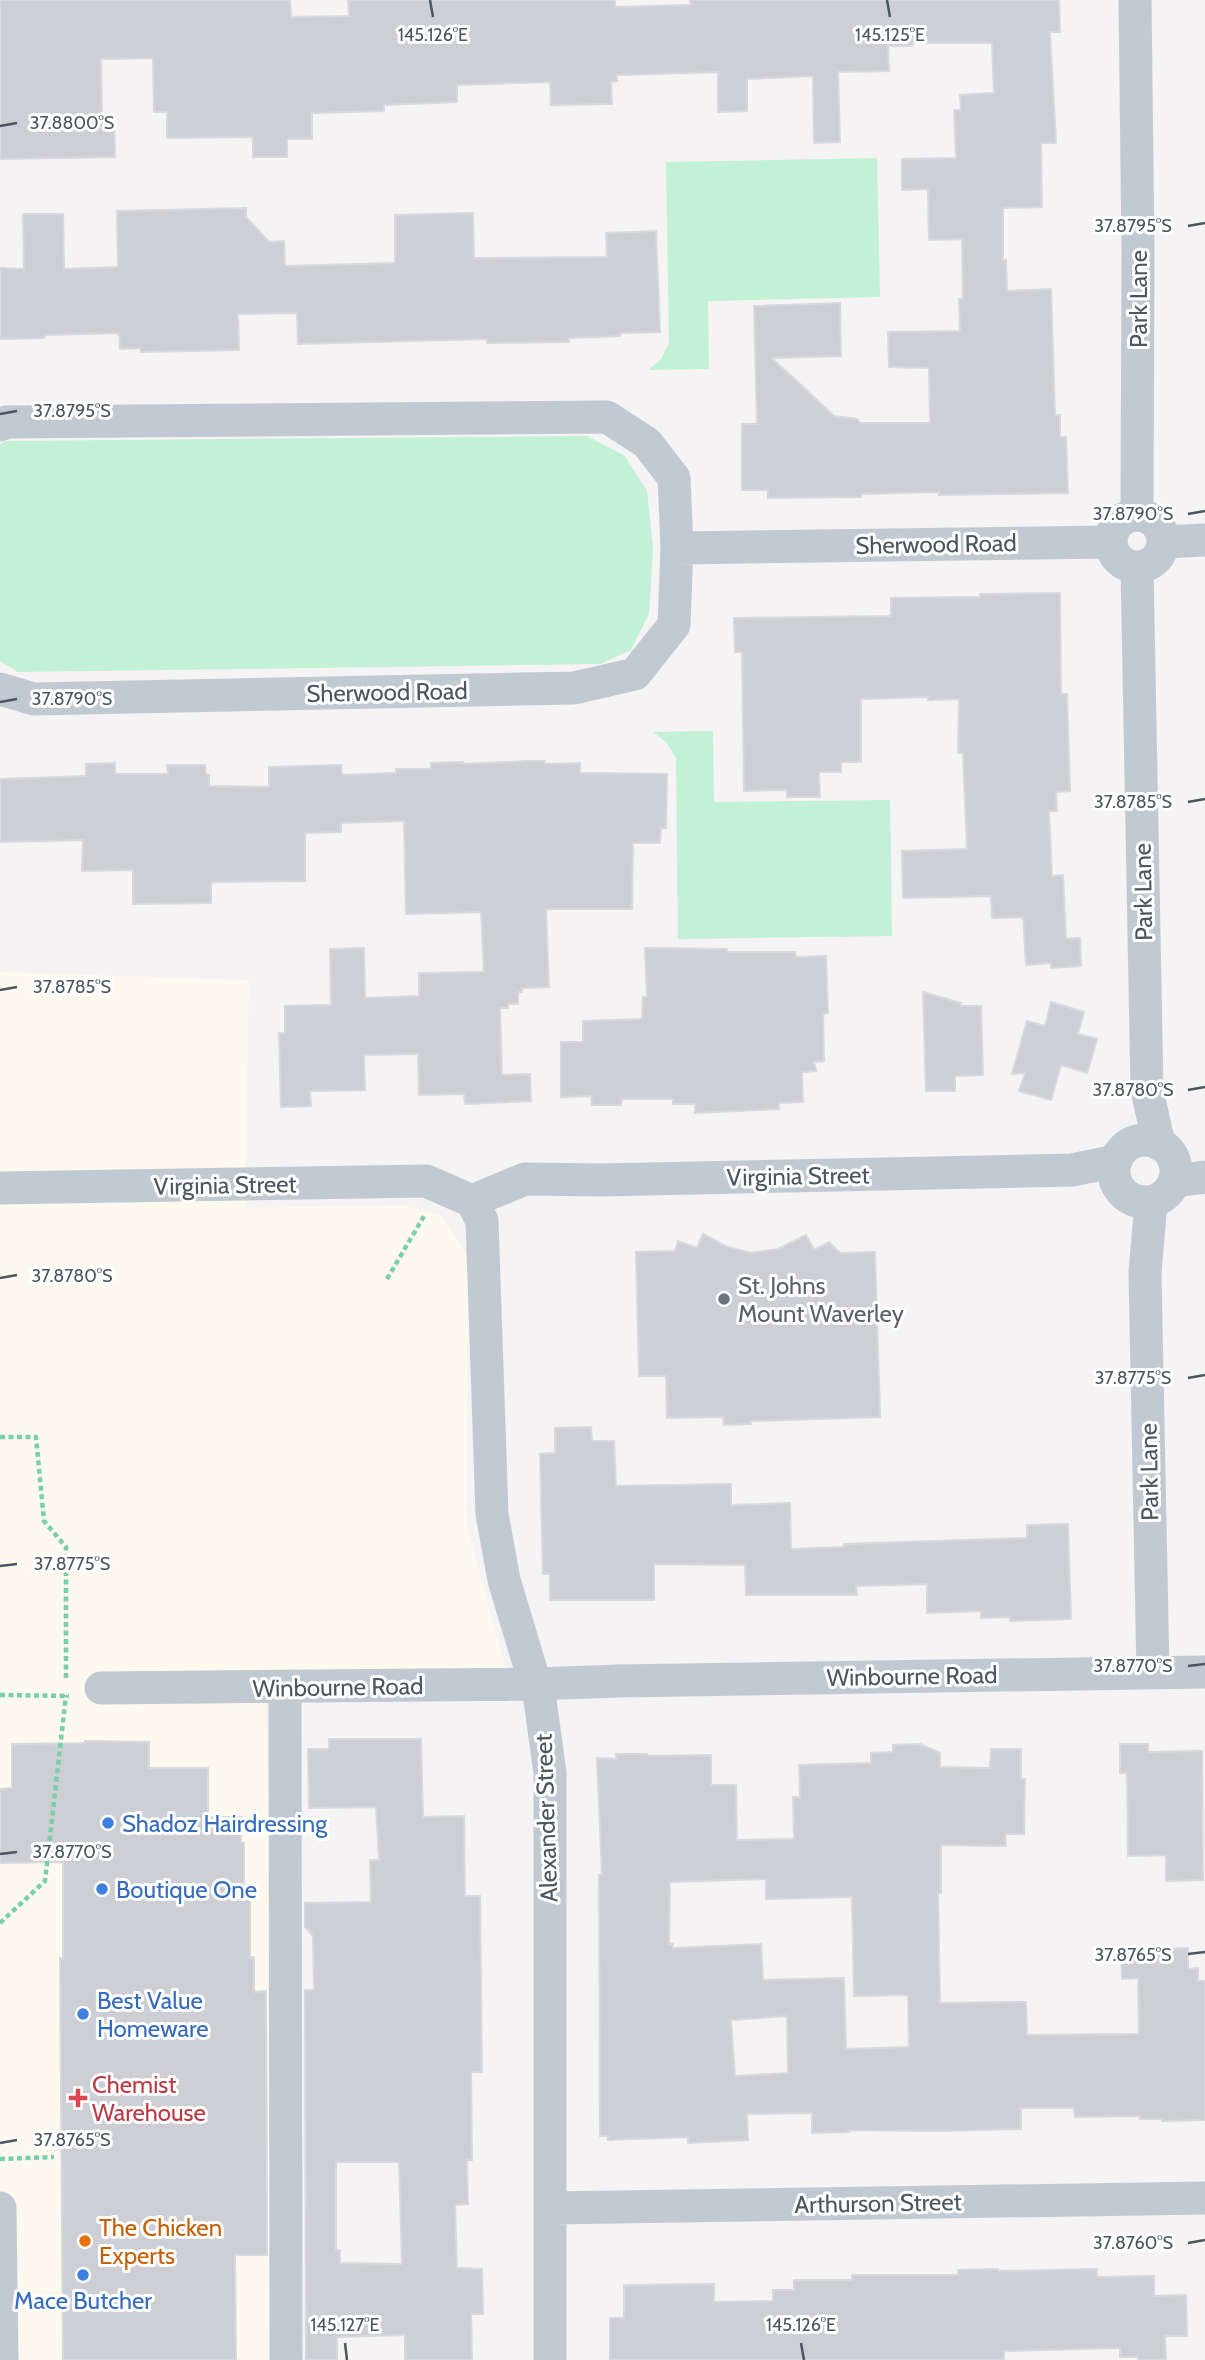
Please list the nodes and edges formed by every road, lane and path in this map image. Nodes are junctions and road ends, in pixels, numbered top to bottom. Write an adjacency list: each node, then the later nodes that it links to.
1 (1135, 0): 3 (street, Park Lane)
2 (0, 425): 7 (street, Sherwood Road)
3 (1137, 515): 5 (street); 6 (street)
4 (1205, 540): 6 (street)
5 (1111, 542): 7 (street, Sherwood Road); 8 (street)
6 (1164, 542): 8 (street)
7 (677, 548): 9 (street, Sherwood Road)
8 (1137, 567): 10 (street, Park Lane)
9 (0, 690)
10 (1157, 1171): 12 (street, Virginia Street); 16 (street, Park Lane)
11 (0, 1188): 12 (street, Virginia Street)
12 (477, 1211): 20 (street, Alexander Street)
13 (425, 1215): 14 (path)
14 (387, 1279)
15 (0, 1437): 22 (path)
16 (1153, 1672): 17 (street, Winbourne Road); 20 (street, Winbourne Road)
17 (1205, 1672)
18 (101, 1688): 19 (street, Winbourne Road); 22 (path)
19 (285, 1688): 20 (street, Winbourne Road); 30 (street)
20 (540, 1689): 28 (street, Alexander Street)
21 (0, 1695): 22 (path)
22 (66, 1696): 23 (path)
23 (0, 1923)
24 (54, 2157): 25 (path)
25 (0, 2159)
26 (1205, 2199): 28 (street, Arthurson Street)
27 (0, 2208): 29 (street)
28 (550, 2208): 31 (street, Alexander Street)
29 (2, 2360)
30 (286, 2360)
31 (550, 2360)

